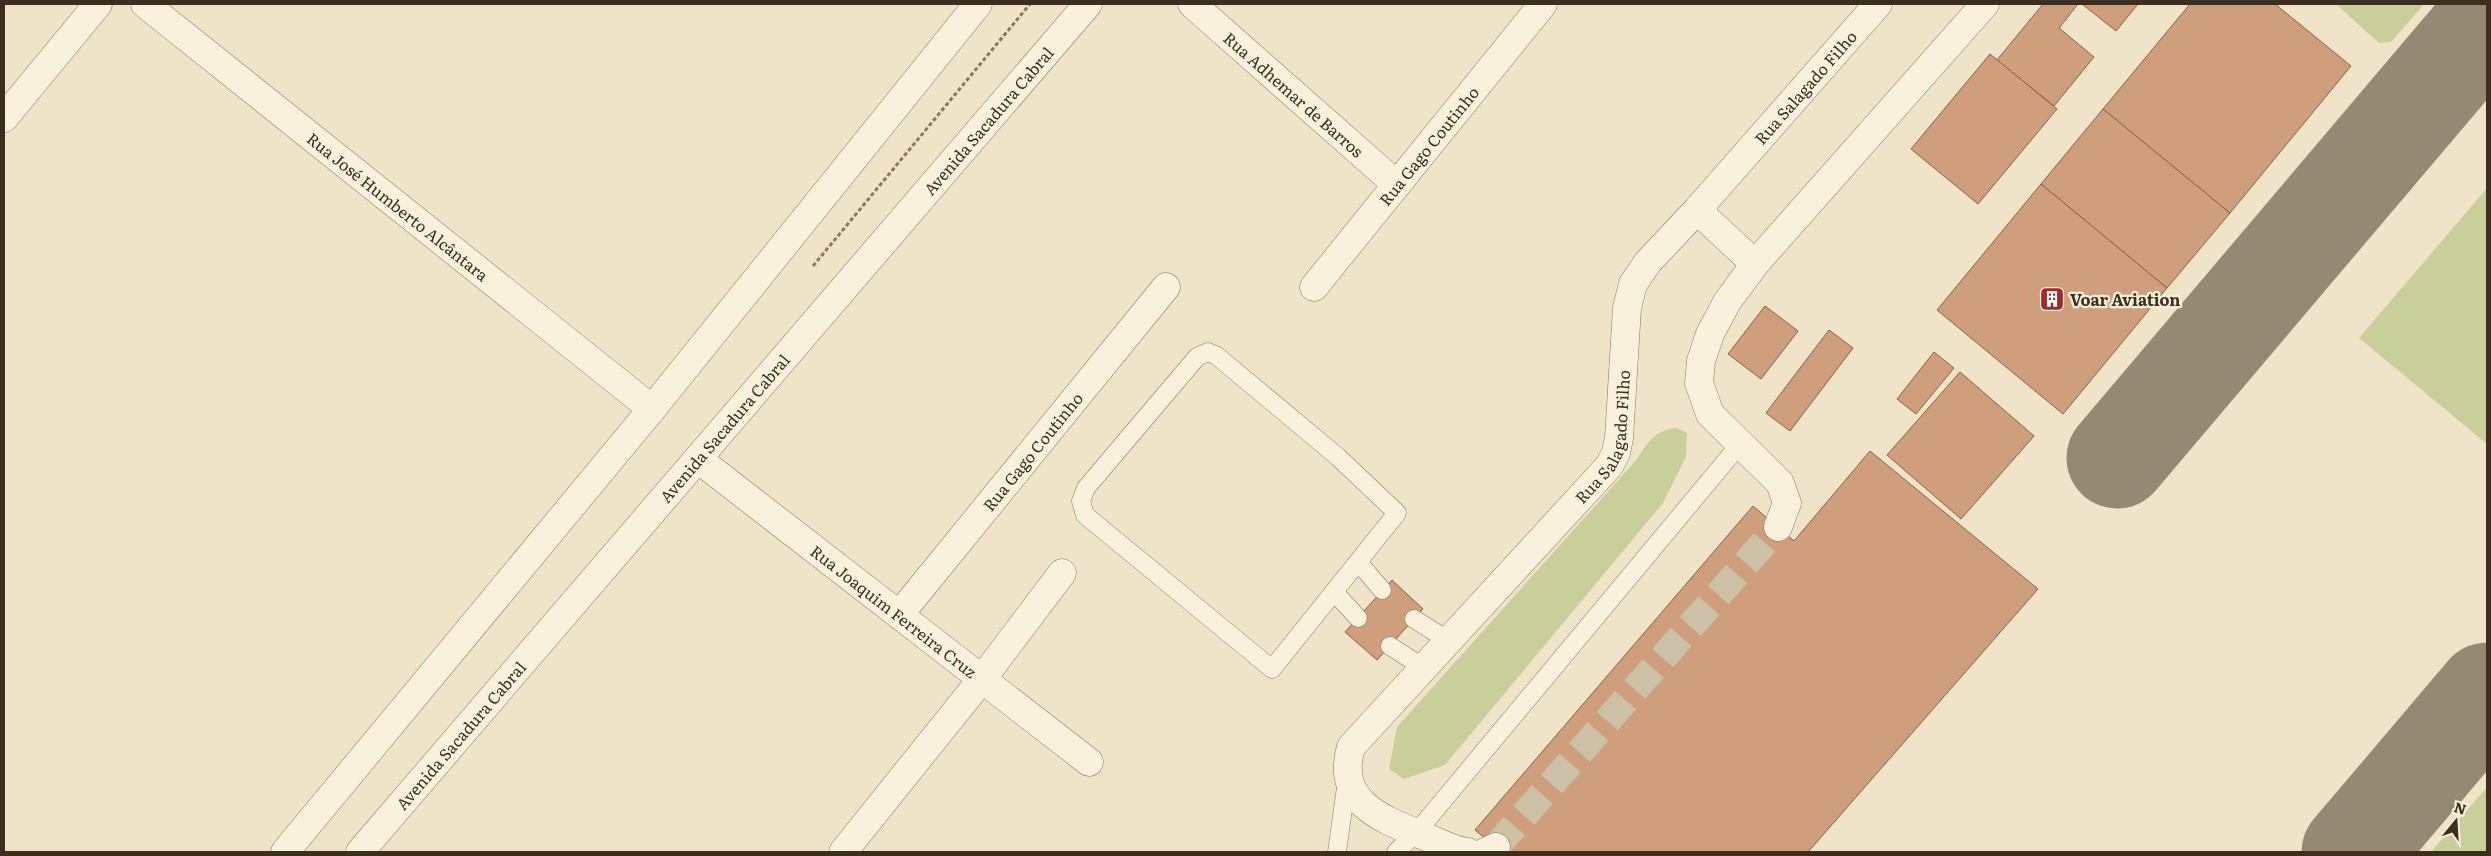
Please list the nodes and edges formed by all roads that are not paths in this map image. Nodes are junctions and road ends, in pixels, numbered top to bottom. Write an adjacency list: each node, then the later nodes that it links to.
1 (98, 4): 9 (street)
2 (145, 4): 15 (street, Rua José Humberto Alcântara)
3 (978, 4): 15 (street)
4 (1088, 4): 17 (street, Avenida Sacadura Cabral)
5 (1192, 4): 10 (street, Rua Adhemar de Barros)
6 (1543, 4): 10 (street, Rua Gago Coutinho)
7 (1878, 4): 11 (street, Rua Salagado Filho)
8 (1985, 4): 12 (street)
9 (4, 118)
10 (1396, 184): 14 (street, Rua Gago Coutinho)
11 (1697, 210): 12 (street); 26 (street, Rua Salagado Filho)
12 (1755, 264): 16 (street)
13 (1166, 286): 23 (street, Rua Gago Coutinho)
14 (1314, 287)
15 (652, 409): 33 (street)
16 (1740, 444): 18 (street); 32 (lane)
17 (698, 459): 23 (street, Rua Joaquim Ferreira Cruz); 34 (street, Avenida Sacadura Cabral)
18 (1778, 527)
19 (1358, 562): 21 (lane); 22 (lane); 22 (lane)
20 (1062, 573): 29 (street)
21 (1382, 590)
22 (1336, 593): 24 (lane)
23 (899, 615): 29 (street, Rua Joaquim Ferreira Cruz)
24 (1358, 618)
25 (1414, 619): 26 (lane)
26 (1449, 641): 28 (street, Rua Salagado Filho)
27 (1390, 646): 28 (lane)
28 (1424, 668): 31 (street, Rua Salagado Filho)
29 (982, 679): 30 (street, Rua Joaquim Ferreira Cruz); 35 (street)
30 (1089, 762)
31 (1347, 777): 32 (street); 36 (lane)
32 (1416, 833): 37 (lane); 38 (street)
33 (285, 852)
34 (360, 852)
35 (843, 852)
36 (1337, 852)
37 (1396, 852)
38 (1468, 852)

